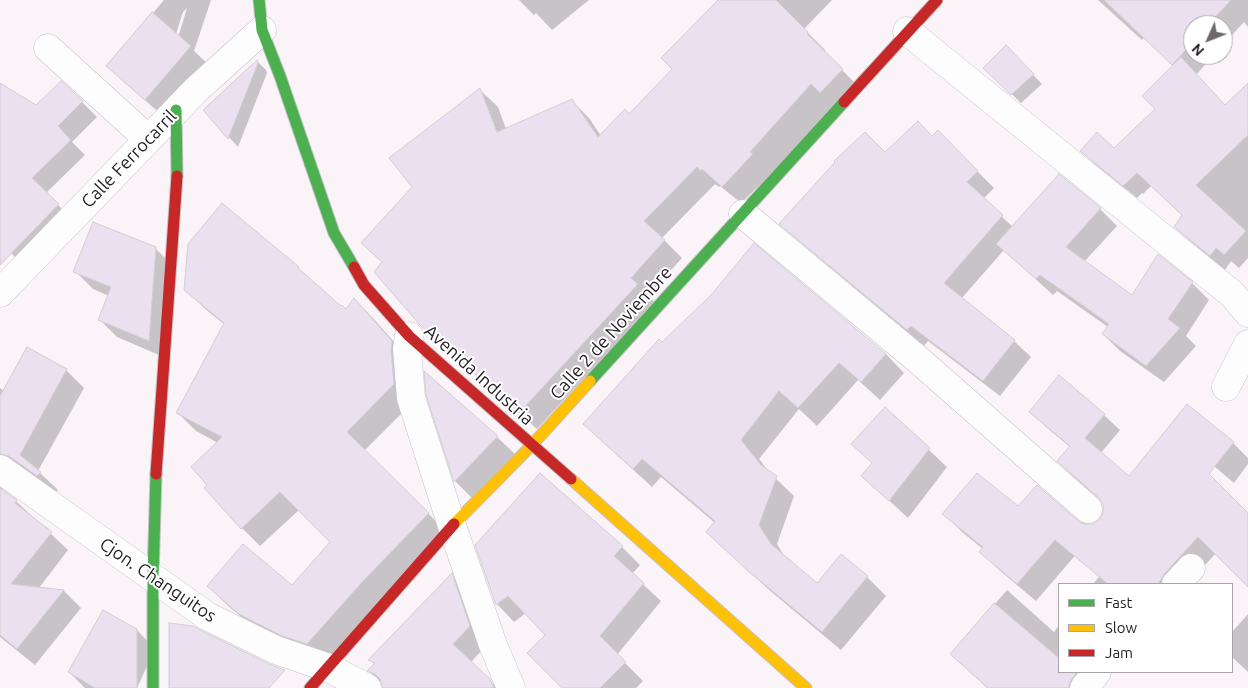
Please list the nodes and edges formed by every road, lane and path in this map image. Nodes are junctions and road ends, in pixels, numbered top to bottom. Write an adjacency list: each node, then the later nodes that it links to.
1 (259, 0): 3 (street, Avenida Industria)
2 (937, 0): 4 (street, Calle 2 de Noviembre)
3 (262, 30): 6 (street, Calle Ferrocarril); 11 (street, Avenida Industria)
4 (907, 31): 8 (street, Calle 2 de Noviembre); 10 (street)
5 (48, 48): 7 (street)
6 (176, 110): 7 (street, Calle Ferrocarril); 18 (street)
7 (148, 139): 9 (street, Calle Ferrocarril)
8 (742, 214): 14 (street, Calle 2 de Noviembre); 16 (street)
9 (0, 293)
10 (1243, 295)
11 (409, 336): 14 (street, Avenida Industria); 17 (street)
12 (1248, 344): 13 (street)
13 (1226, 387)
14 (532, 445): 17 (street, Calle 2 de Noviembre); 25 (street, Avenida Industria)
15 (0, 469): 18 (street, Cjon. Changuitos)
16 (1088, 509)
17 (452, 526): 19 (street, Calle 2 de Noviembre); 24 (street)
18 (153, 578): 19 (street, Cjon. Changuitos); 21 (street)
19 (329, 668): 22 (street, Calle 2 de Noviembre); 23 (street, Cjon. Changuitos)
20 (1096, 673): 26 (street)
21 (154, 688)
22 (310, 688)
23 (367, 688)
24 (511, 688)
25 (806, 688)
26 (1084, 688)

